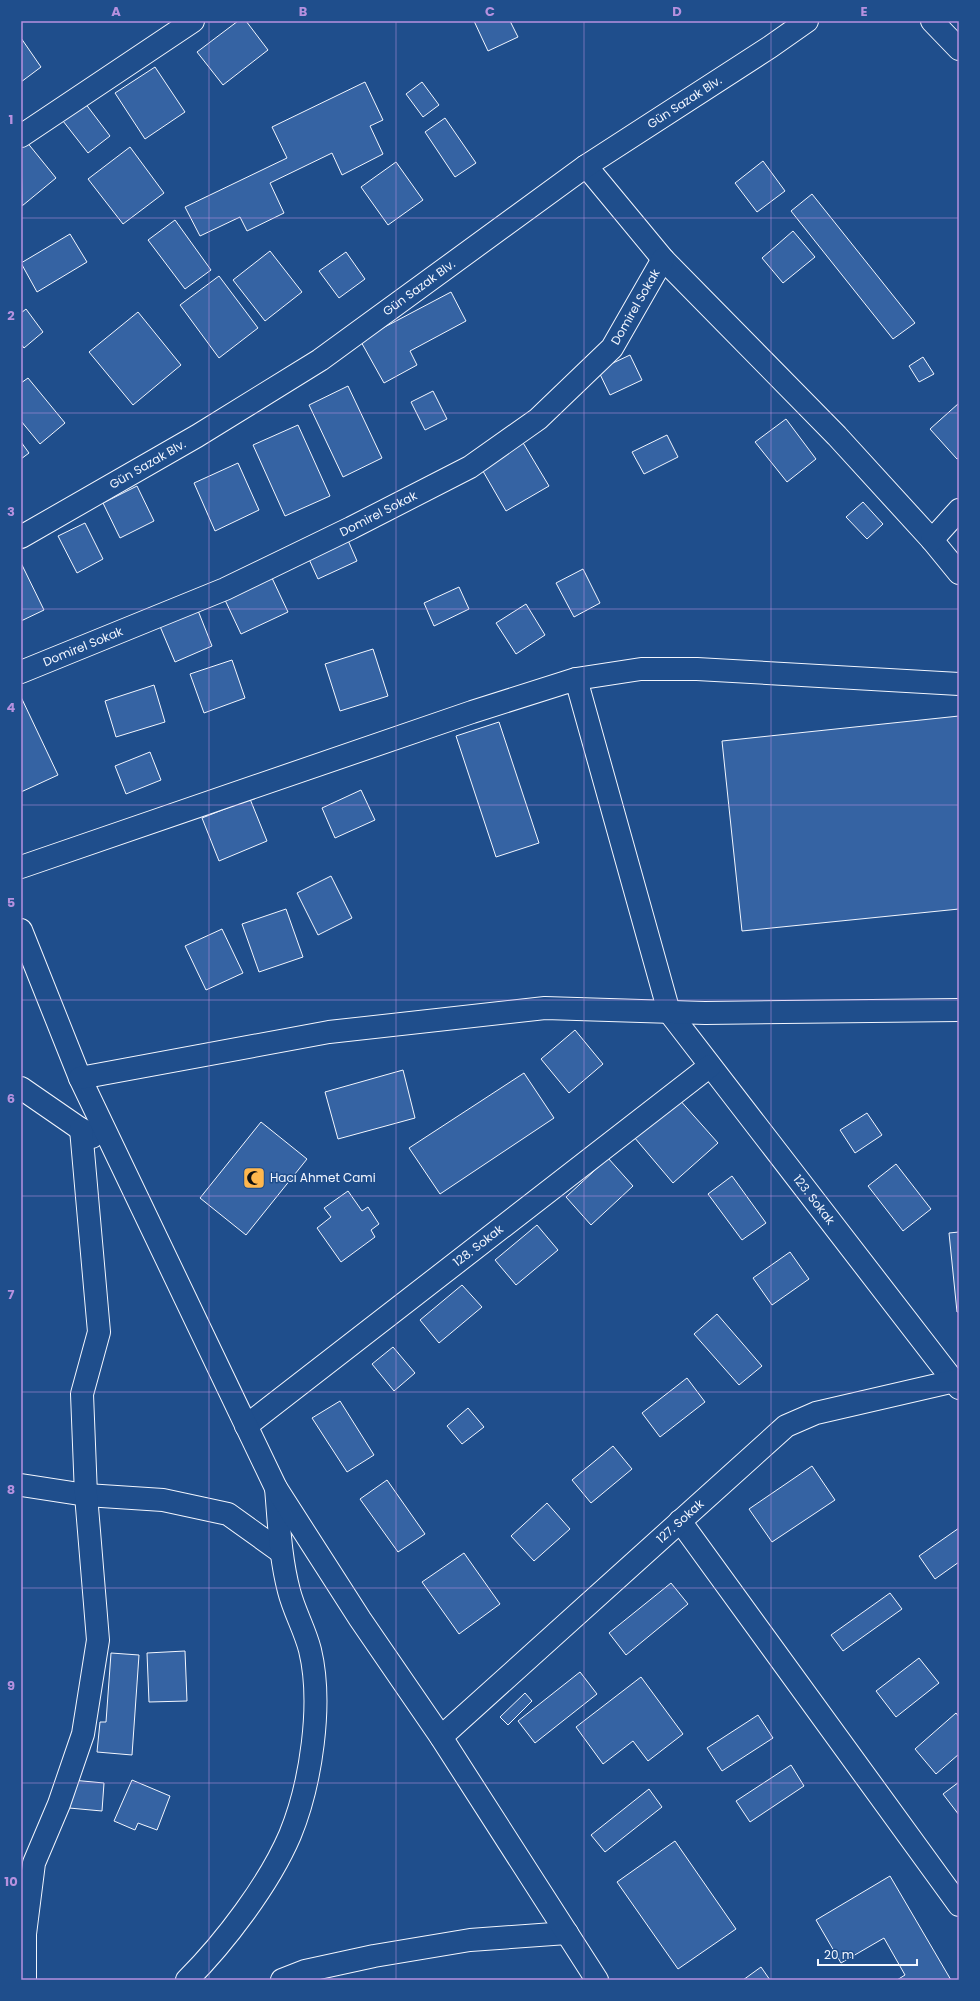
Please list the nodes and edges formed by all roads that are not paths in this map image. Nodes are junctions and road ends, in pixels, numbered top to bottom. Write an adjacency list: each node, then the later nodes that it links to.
1 (193, 21): 5 (street)
2 (807, 21): 6 (street, Gün Sazak Blv.)
3 (932, 21): 4 (street)
4 (959, 49)
5 (21, 136)
6 (586, 166): 7 (street); 9 (street, Gün Sazak Blv.)
7 (663, 259): 10 (street); 12 (street, Domirel Sokak)
8 (959, 510): 10 (street)
9 (21, 537)
10 (932, 540): 11 (street)
11 (959, 573)
12 (21, 672)
13 (576, 679): 14 (street); 15 (street); 18 (street)
14 (959, 684)
15 (21, 867)
16 (21, 930): 20 (street)
17 (959, 1010): 18 (street)
18 (669, 1012): 19 (street, 123. Sokak); 20 (street)
19 (710, 1066): 24 (street, 123. Sokak); 25 (street, 128. Sokak)
20 (80, 1078): 23 (street)
21 (21, 1088): 22 (street)
22 (81, 1129): 23 (street); 28 (street)
23 (115, 1152): 25 (street)
24 (957, 1383): 29 (street, 127. Sokak)
25 (246, 1426): 27 (street)
26 (21, 1485): 28 (street)
27 (276, 1488): 30 (street); 31 (street)
28 (86, 1495): 30 (street); 34 (street)
29 (680, 1521): 31 (street, 127. Sokak); 32 (street)
30 (281, 1552): 35 (street)
31 (440, 1736): 33 (street)
32 (959, 1905)
33 (567, 1933): 36 (street); 37 (street)
34 (25, 1980)
35 (187, 1980)
36 (282, 1980)
37 (597, 1980)

